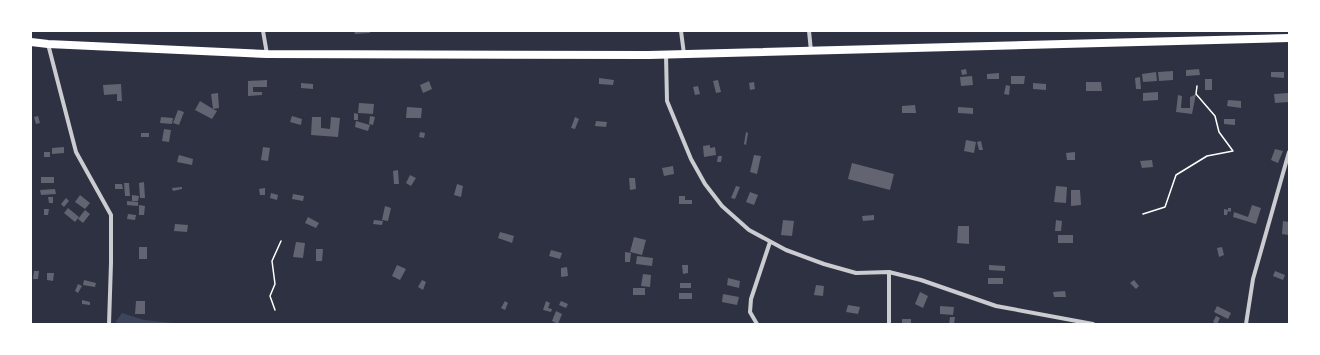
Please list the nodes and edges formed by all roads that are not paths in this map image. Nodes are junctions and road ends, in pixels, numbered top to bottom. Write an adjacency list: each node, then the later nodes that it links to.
1 (263, 31): 8 (street)
2 (681, 31): 10 (street)
3 (809, 31): 7 (street)
4 (1289, 38): 7 (highway)
5 (31, 42): 6 (highway)
6 (48, 44): 8 (highway); 15 (street)
7 (811, 51): 10 (highway)
8 (267, 54): 9 (highway)
9 (666, 55): 10 (highway); 12 (street)
10 (684, 55)
11 (1289, 152): 19 (street)
12 (770, 242): 13 (street); 16 (street)
13 (889, 272): 14 (street); 17 (street)
14 (1071, 322): 18 (street)
15 (109, 324)
16 (757, 324)
17 (889, 324)
18 (1093, 324)
19 (1246, 324)

